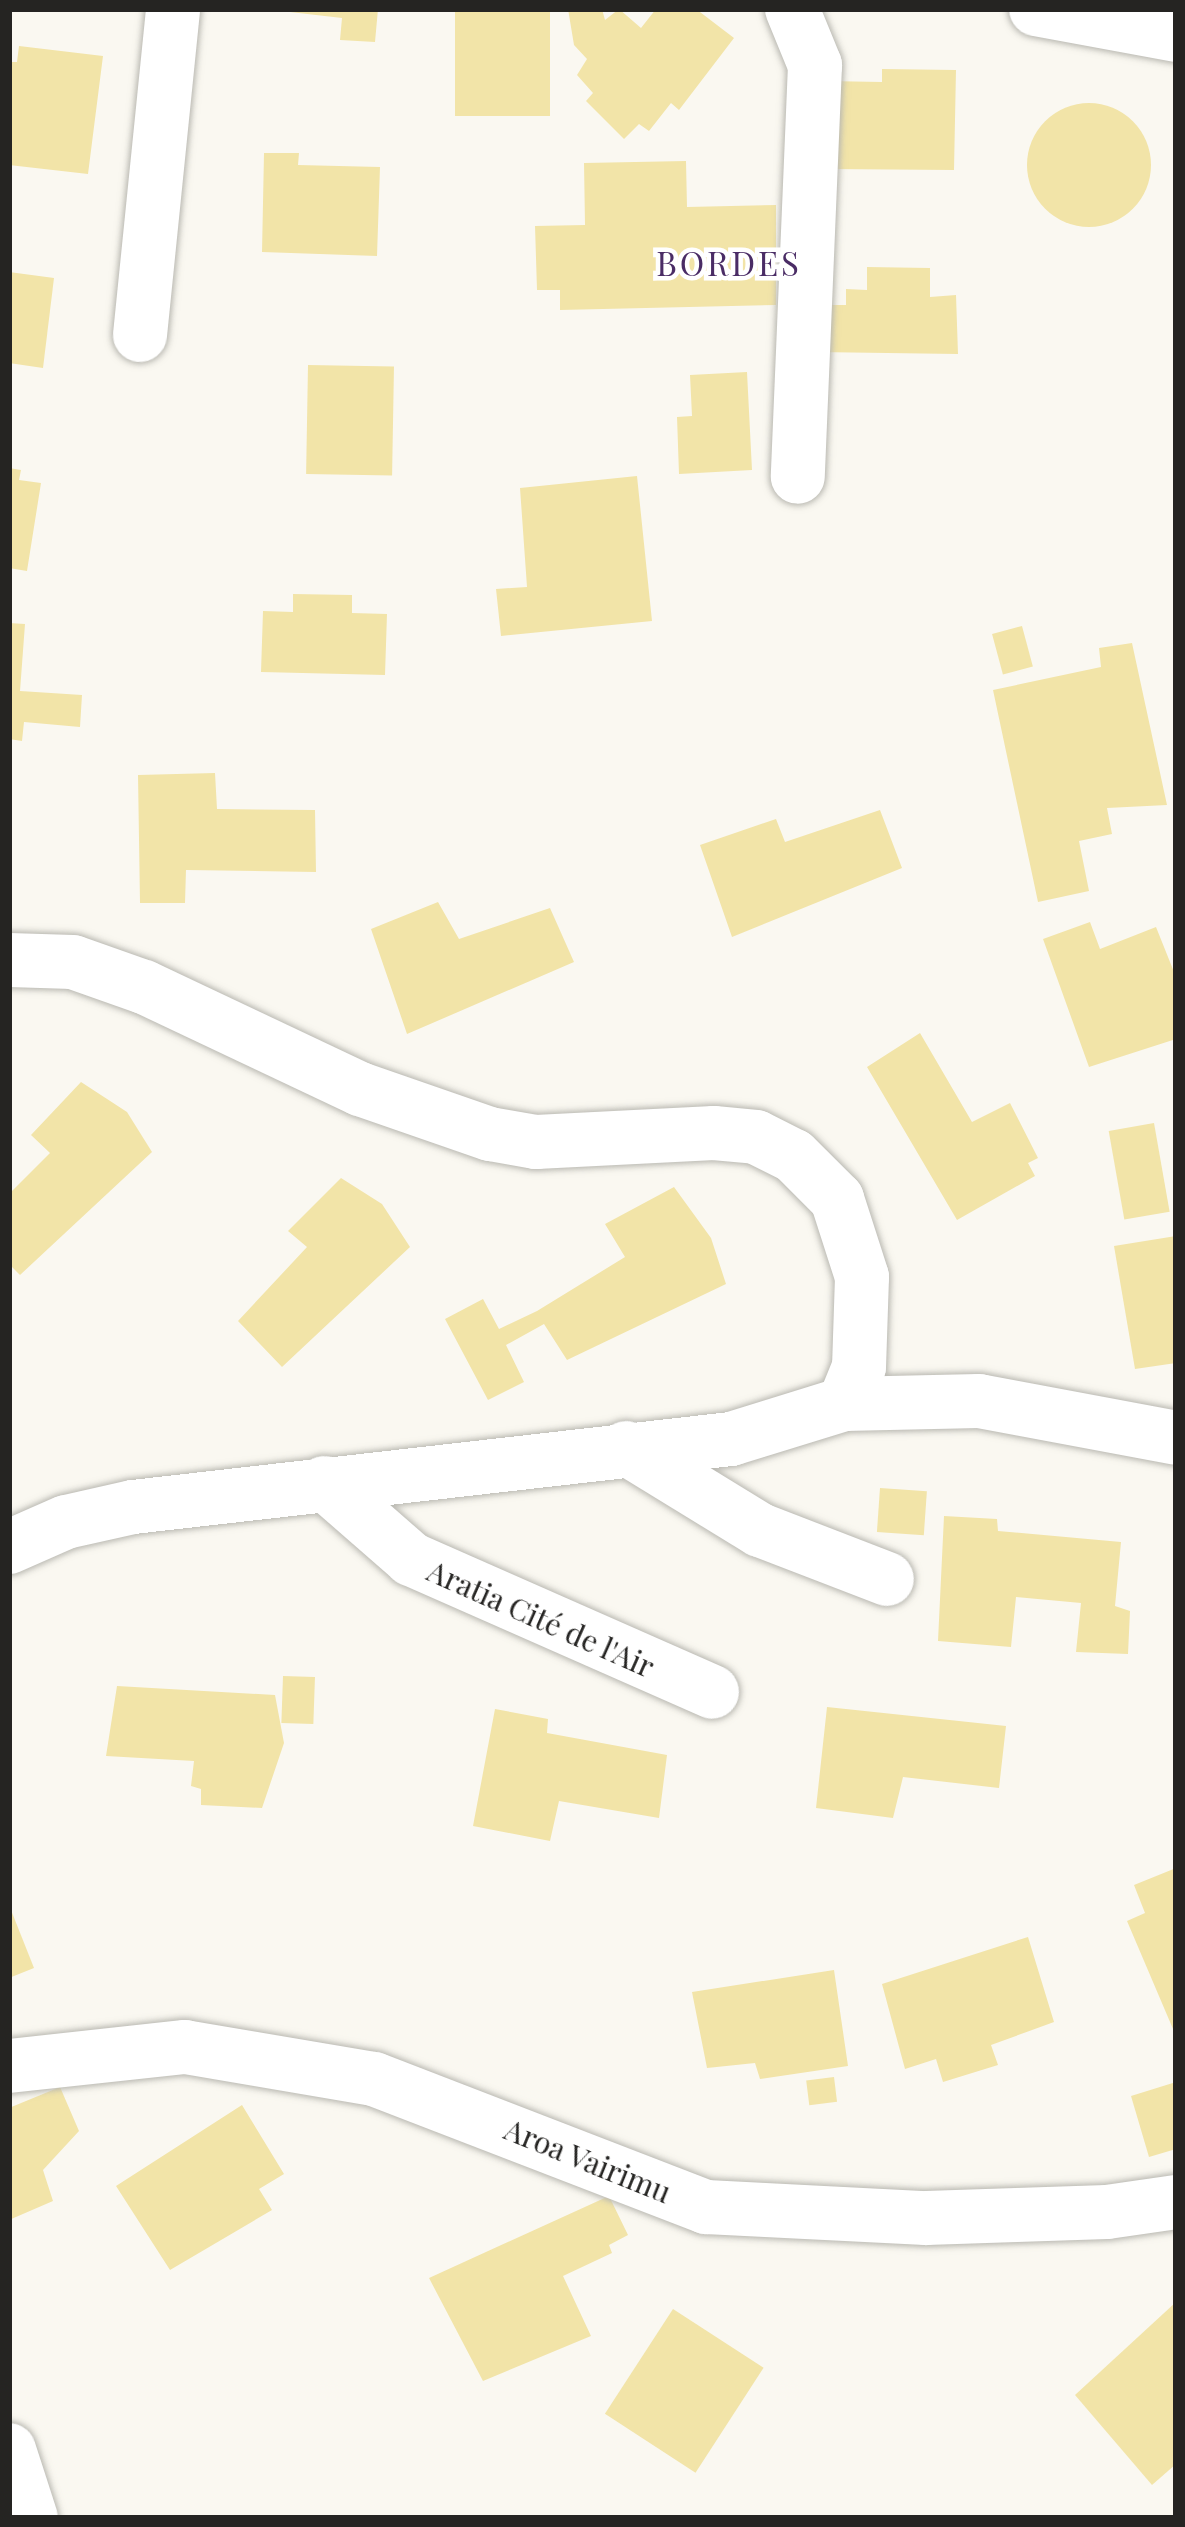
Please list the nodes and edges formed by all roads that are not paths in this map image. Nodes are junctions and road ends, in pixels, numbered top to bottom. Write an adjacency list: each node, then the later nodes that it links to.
1 (173, 9): 5 (street)
2 (793, 9): 6 (street)
3 (1036, 9): 4 (street)
4 (1176, 35)
5 (140, 335)
6 (798, 477)
7 (9, 960): 8 (street)
8 (844, 1404): 9 (street); 10 (street)
9 (1176, 1438)
10 (626, 1448): 11 (street); 13 (street)
11 (324, 1484): 12 (street); 14 (street, Aratia Cité de l'Air)
12 (9, 1546)
13 (887, 1579)
14 (712, 1692)
15 (9, 2066): 16 (street, Aroa Vairimu)
16 (1176, 2202)
17 (9, 2450): 18 (street)
18 (31, 2518)

